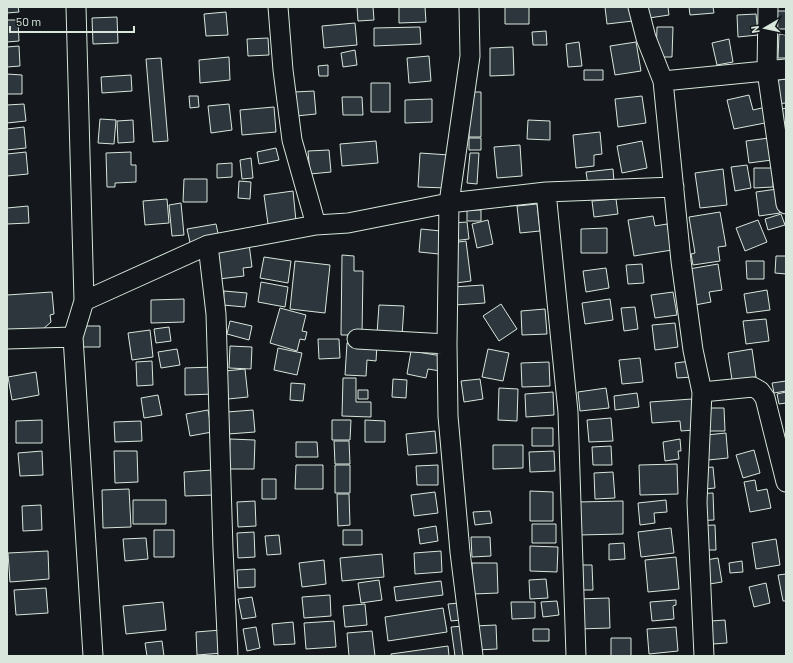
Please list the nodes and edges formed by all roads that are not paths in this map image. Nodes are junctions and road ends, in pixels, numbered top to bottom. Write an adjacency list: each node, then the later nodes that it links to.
1 (76, 7): 15 (street)
2 (278, 7): 13 (street)
3 (469, 7): 11 (street)
4 (638, 7): 8 (street)
5 (768, 7): 7 (street)
6 (786, 69): 7 (street)
7 (767, 71): 8 (street); 12 (street)
8 (663, 81): 9 (street)
9 (674, 187): 10 (street); 20 (street)
10 (546, 192): 11 (street); 25 (street)
11 (449, 203): 13 (street); 19 (street)
12 (786, 204)
13 (316, 225): 14 (street)
14 (208, 245): 15 (street); 23 (street)
15 (84, 301): 16 (street)
16 (72, 337): 17 (street); 22 (street)
17 (7, 339)
18 (357, 339): 19 (street)
19 (447, 344): 24 (street)
20 (702, 392): 21 (street); 26 (street)
21 (786, 482)
22 (93, 656)
23 (228, 656)
24 (473, 656)
25 (576, 656)
26 (704, 656)

